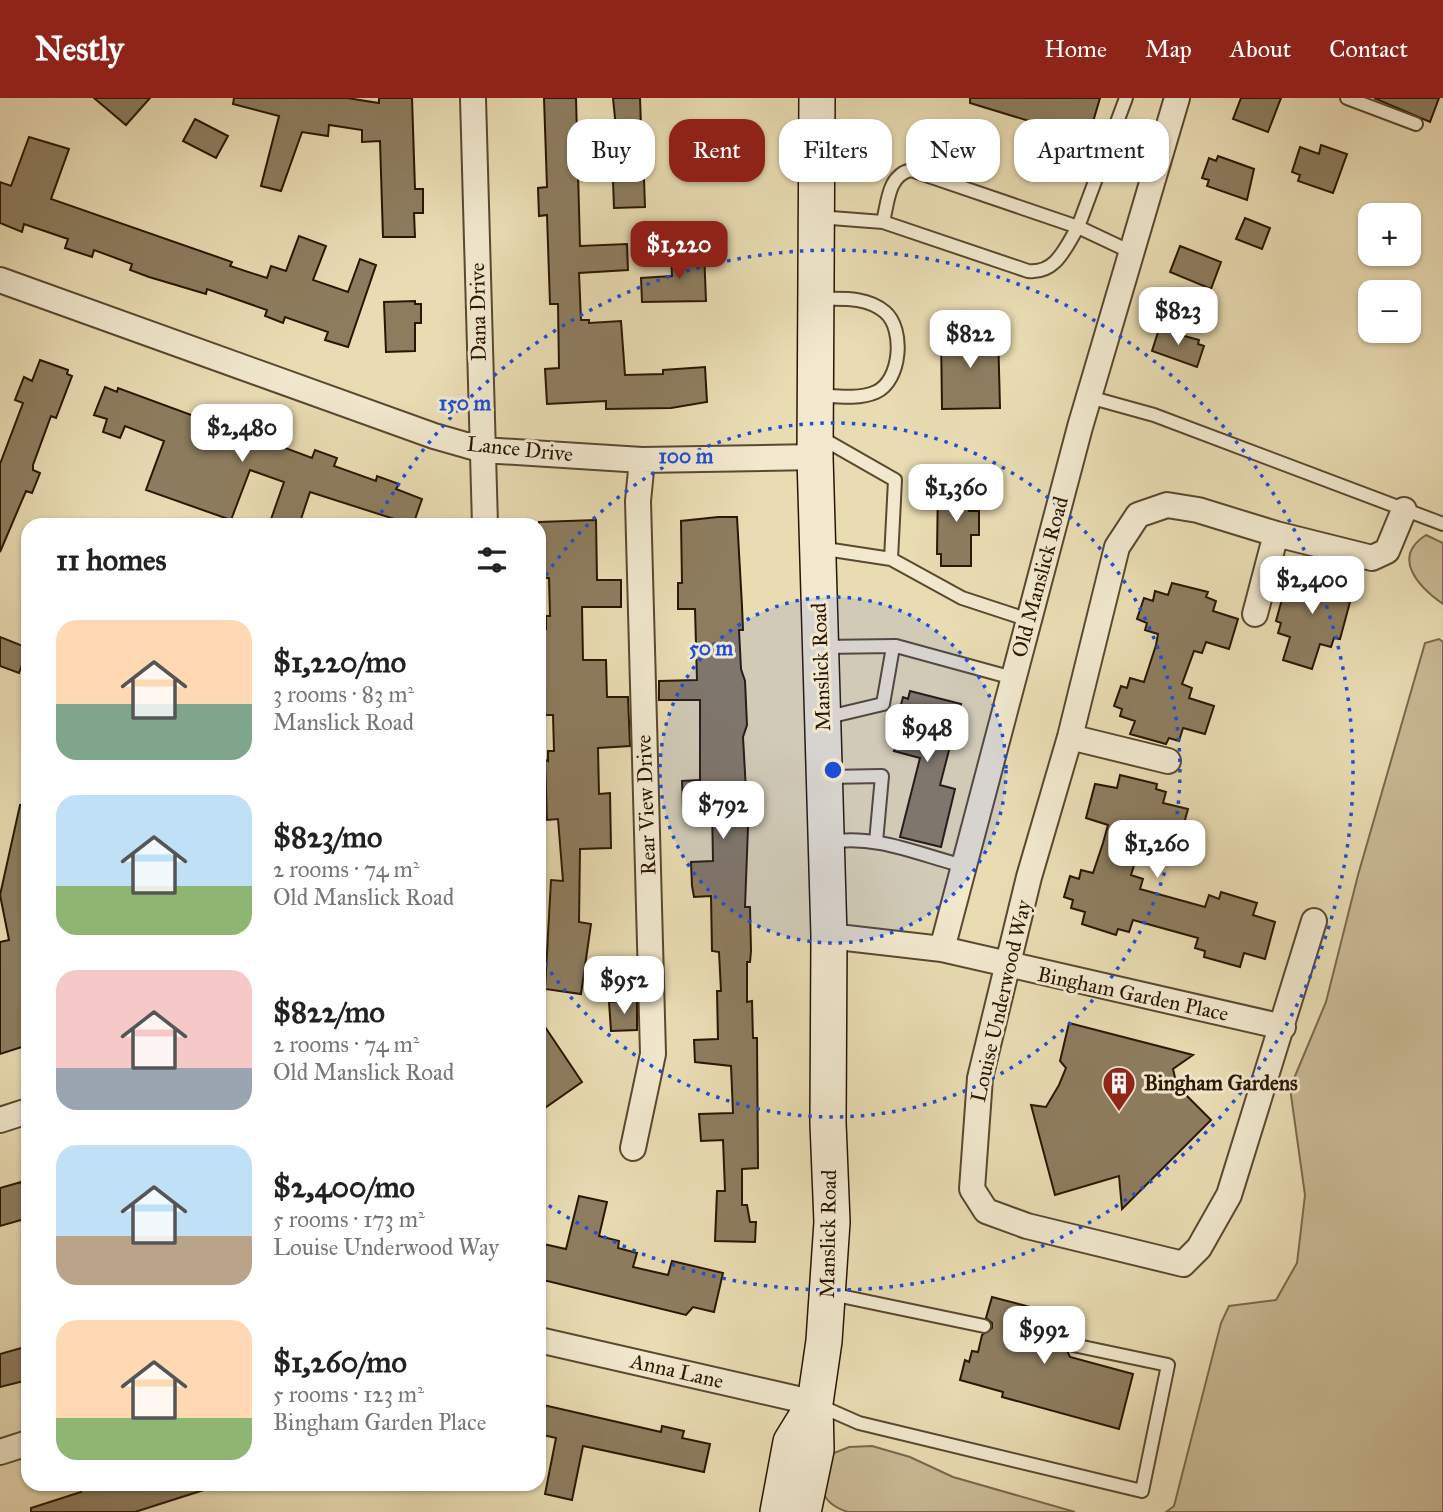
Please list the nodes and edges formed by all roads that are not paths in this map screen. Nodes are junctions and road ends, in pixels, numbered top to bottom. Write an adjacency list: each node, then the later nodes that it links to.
1 (473, 98): 16 (street, Dana Drive)
2 (817, 98): 7 (main road, Manslick Road)
3 (1126, 98): 9 (lane)
4 (1177, 98): 10 (street, Old Manslick Road)
5 (1347, 98): 6 (lane)
6 (1416, 124)
7 (814, 217): 8 (lane); 12 (main road, Manslick Road)
8 (883, 222): 9 (lane); 9 (lane)
9 (1078, 228): 10 (lane)
10 (1131, 252): 14 (street, Old Manslick Road)
11 (2, 287): 16 (street, Lance Drive)
12 (816, 299): 13 (main road, Manslick Road); 13 (lane)
13 (816, 395): 15 (main road, Manslick Road)
14 (1088, 397): 18 (lane); 25 (street, Old Manslick Road)
15 (815, 446): 17 (street, Lance Drive); 22 (main road, Manslick Road); 23 (lane)
16 (483, 450): 17 (street, Lance Drive); 19 (street, Dana Drive)
17 (642, 460): 43 (street, Rear View Drive)
18 (1404, 510): 20 (lane); 21 (street, Louise Underwood Way)
19 (485, 518)
20 (1443, 524)
21 (1276, 534): 24 (street); 30 (street, Louise Underwood Way)
22 (818, 548): 23 (lane); 27 (main road, Manslick Road)
23 (891, 559): 25 (lane)
24 (1255, 614)
25 (1029, 620): 28 (street, Old Manslick Road)
26 (893, 646): 27 (lane); 28 (lane); 29 (lane)
27 (821, 647): 29 (main road, Manslick Road)
28 (1013, 678): 35 (street, Old Manslick Road)
29 (823, 718): 32 (main road, Manslick Road)
30 (1070, 737): 31 (street); 39 (street, Louise Underwood Way)
31 (1168, 761)
32 (824, 777): 33 (lane); 34 (main road, Manslick Road)
33 (876, 842): 34 (lane); 35 (lane)
34 (826, 843): 37 (main road, Manslick Road)
35 (964, 866): 38 (street, Old Manslick Road)
36 (1314, 921): 40 (street, Louise Underwood Way)
37 (829, 936): 38 (street); 44 (main road, Manslick Road)
38 (942, 949): 39 (street, Bingham Garden Place)
39 (1009, 967): 40 (street, Bingham Garden Place); 40 (street, Louise Underwood Way)
40 (1283, 1027)
41 (21, 1113): 42 (street)
42 (0, 1120)
43 (633, 1148)
44 (827, 1293): 45 (lane); 48 (main road, Manslick Road)
45 (984, 1326)
46 (546, 1342): 48 (street, Anna Lane)
47 (1073, 1345): 48 (lane)
48 (815, 1403): 51 (main road, Manslick Road); 52 (main road, Manslick Road)
49 (21, 1445): 50 (street)
50 (0, 1452)
51 (778, 1512)
52 (803, 1512)

